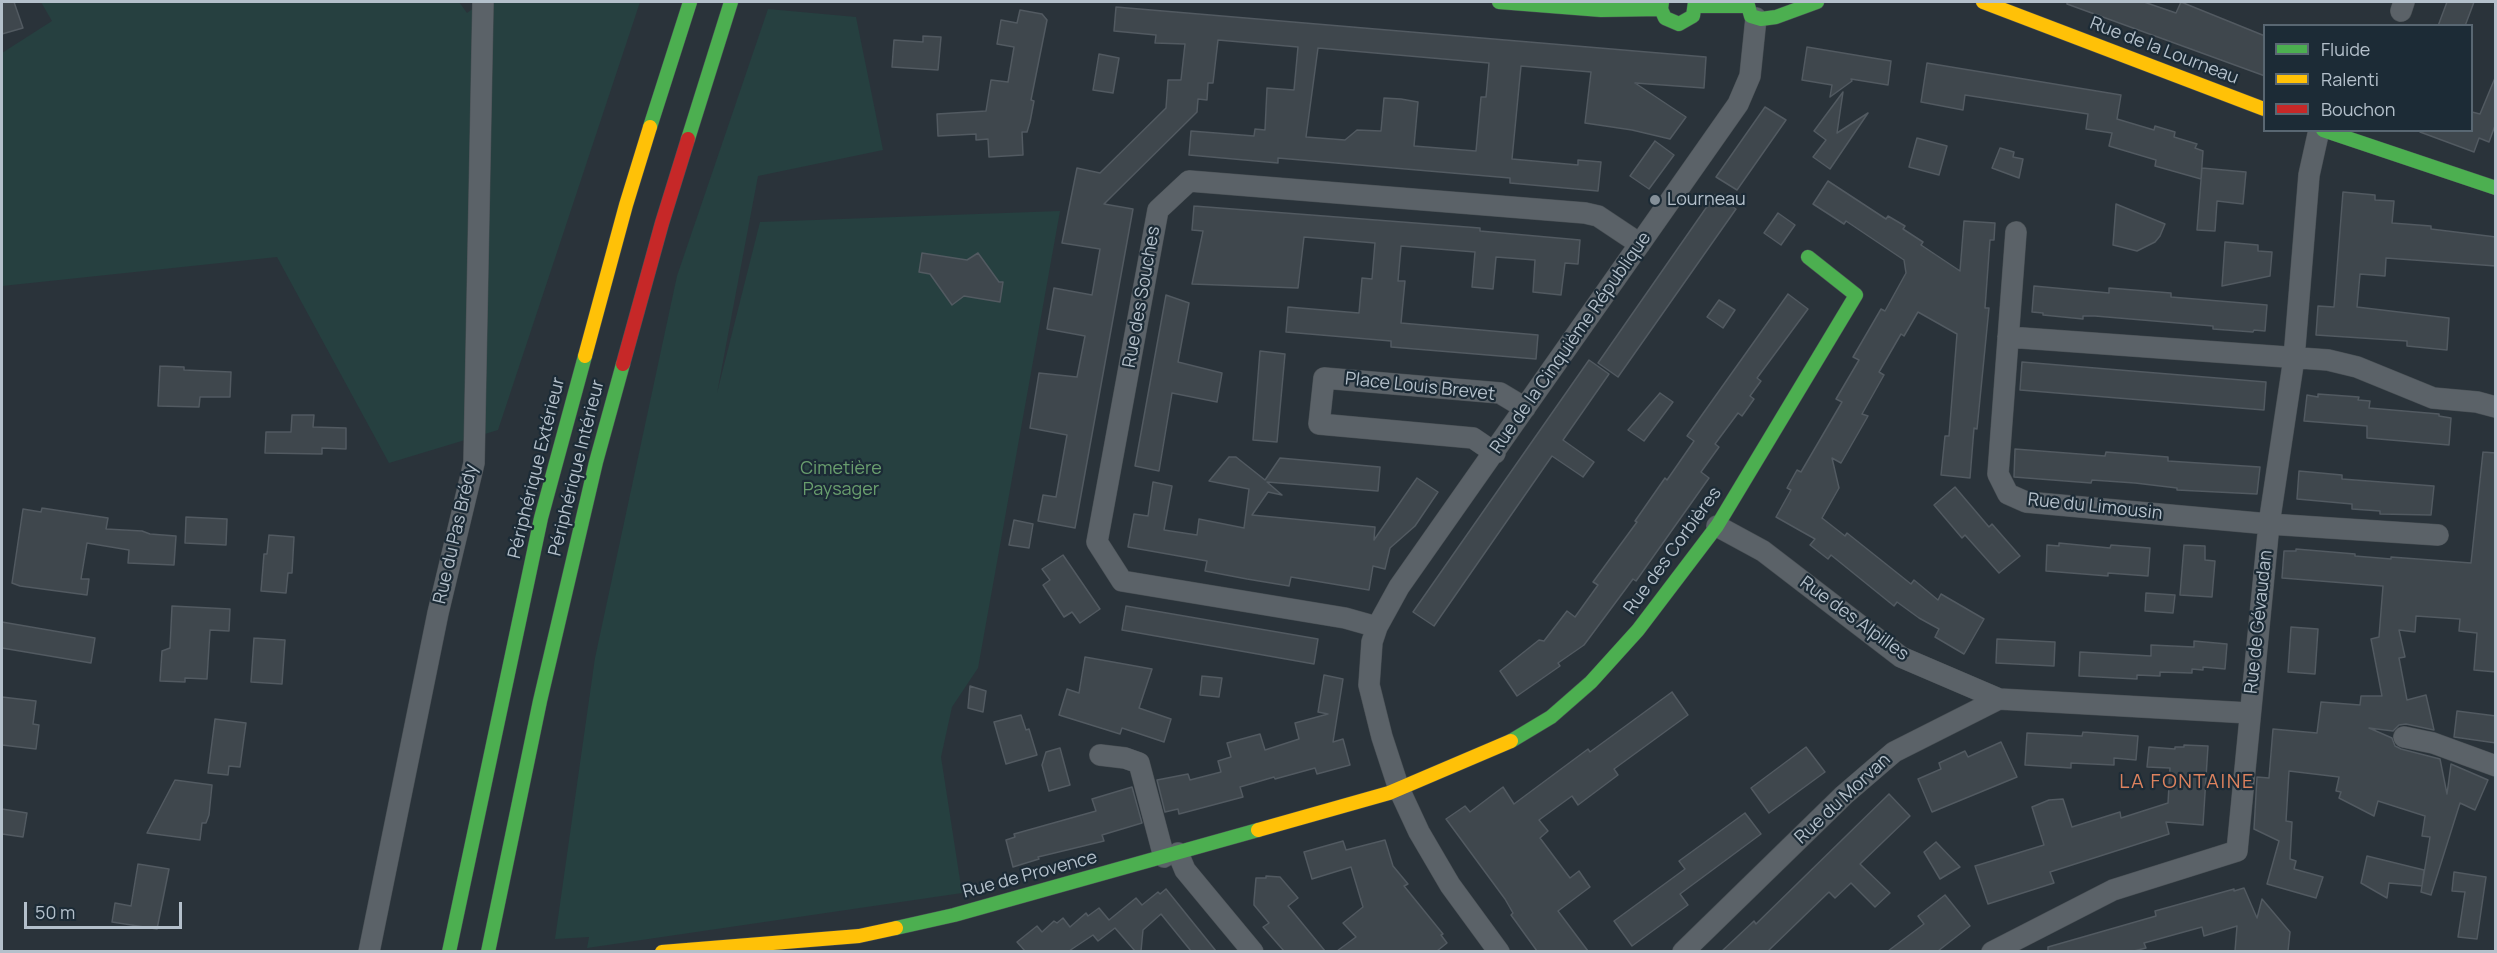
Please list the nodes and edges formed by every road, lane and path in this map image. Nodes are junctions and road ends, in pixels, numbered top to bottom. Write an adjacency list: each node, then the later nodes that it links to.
1 (483, 2): 33 (street, Rue du Pas Brédy)
2 (690, 2): 34 (main road, Périphérique Extérieur)
3 (731, 2): 35 (main road, Périphérique Intérieur)
4 (1499, 2): 8 (main road)
5 (1817, 2): 9 (main road)
6 (1983, 2): 10 (main road, Rue de la Lourneau)
7 (1695, 4): 8 (main road); 9 (main road)
8 (1661, 5)
9 (1750, 9): 15 (street, Rue de la Cinquième République)
10 (2263, 108)
11 (2320, 132): 18 (street, Rue de Gévaudan)
12 (2327, 132): 13 (main road)
13 (2496, 188)
14 (2016, 232): 17 (street, Rue du Limousin)
15 (1640, 244): 20 (street, Rue de la Cinquième République); 25 (street, Rue des Souches)
16 (1808, 257): 23 (main road, Rue des Corbières)
17 (2008, 337): 18 (street); 22 (street, Rue du Limousin)
18 (2294, 358): 19 (street); 22 (street, Rue de Gévaudan)
19 (2496, 407)
20 (1525, 408): 21 (street, Rue de la Cinquième République); 21 (street, Place Louis Brevet)
21 (1495, 453): 25 (street, Rue de la Cinquième République)
22 (2270, 524): 24 (street, Rue du Limousin); 27 (street, Rue de Gévaudan)
23 (1717, 526): 26 (street, Rue des Alpilles); 31 (main road, Rue des Corbières)
24 (2438, 535)
25 (1377, 627): 31 (street, Rue de la Cinquième République)
26 (1999, 699): 27 (street, Rue du Morvan); 39 (street, Rue du Morvan)
27 (2249, 713): 40 (street, Rue de Gévaudan)
28 (2404, 737): 30 (street)
29 (1100, 755): 32 (street)
30 (2496, 766)
31 (1400, 789): 32 (main road, Rue de Provence); 38 (street, Rue de la Cinquième République)
32 (1171, 855): 36 (main road, Rue de Provence); 37 (street)
33 (369, 951)
34 (449, 951)
35 (488, 951)
36 (662, 951)
37 (1253, 951)
38 (1499, 951)
39 (1683, 951)
40 (1992, 951)

